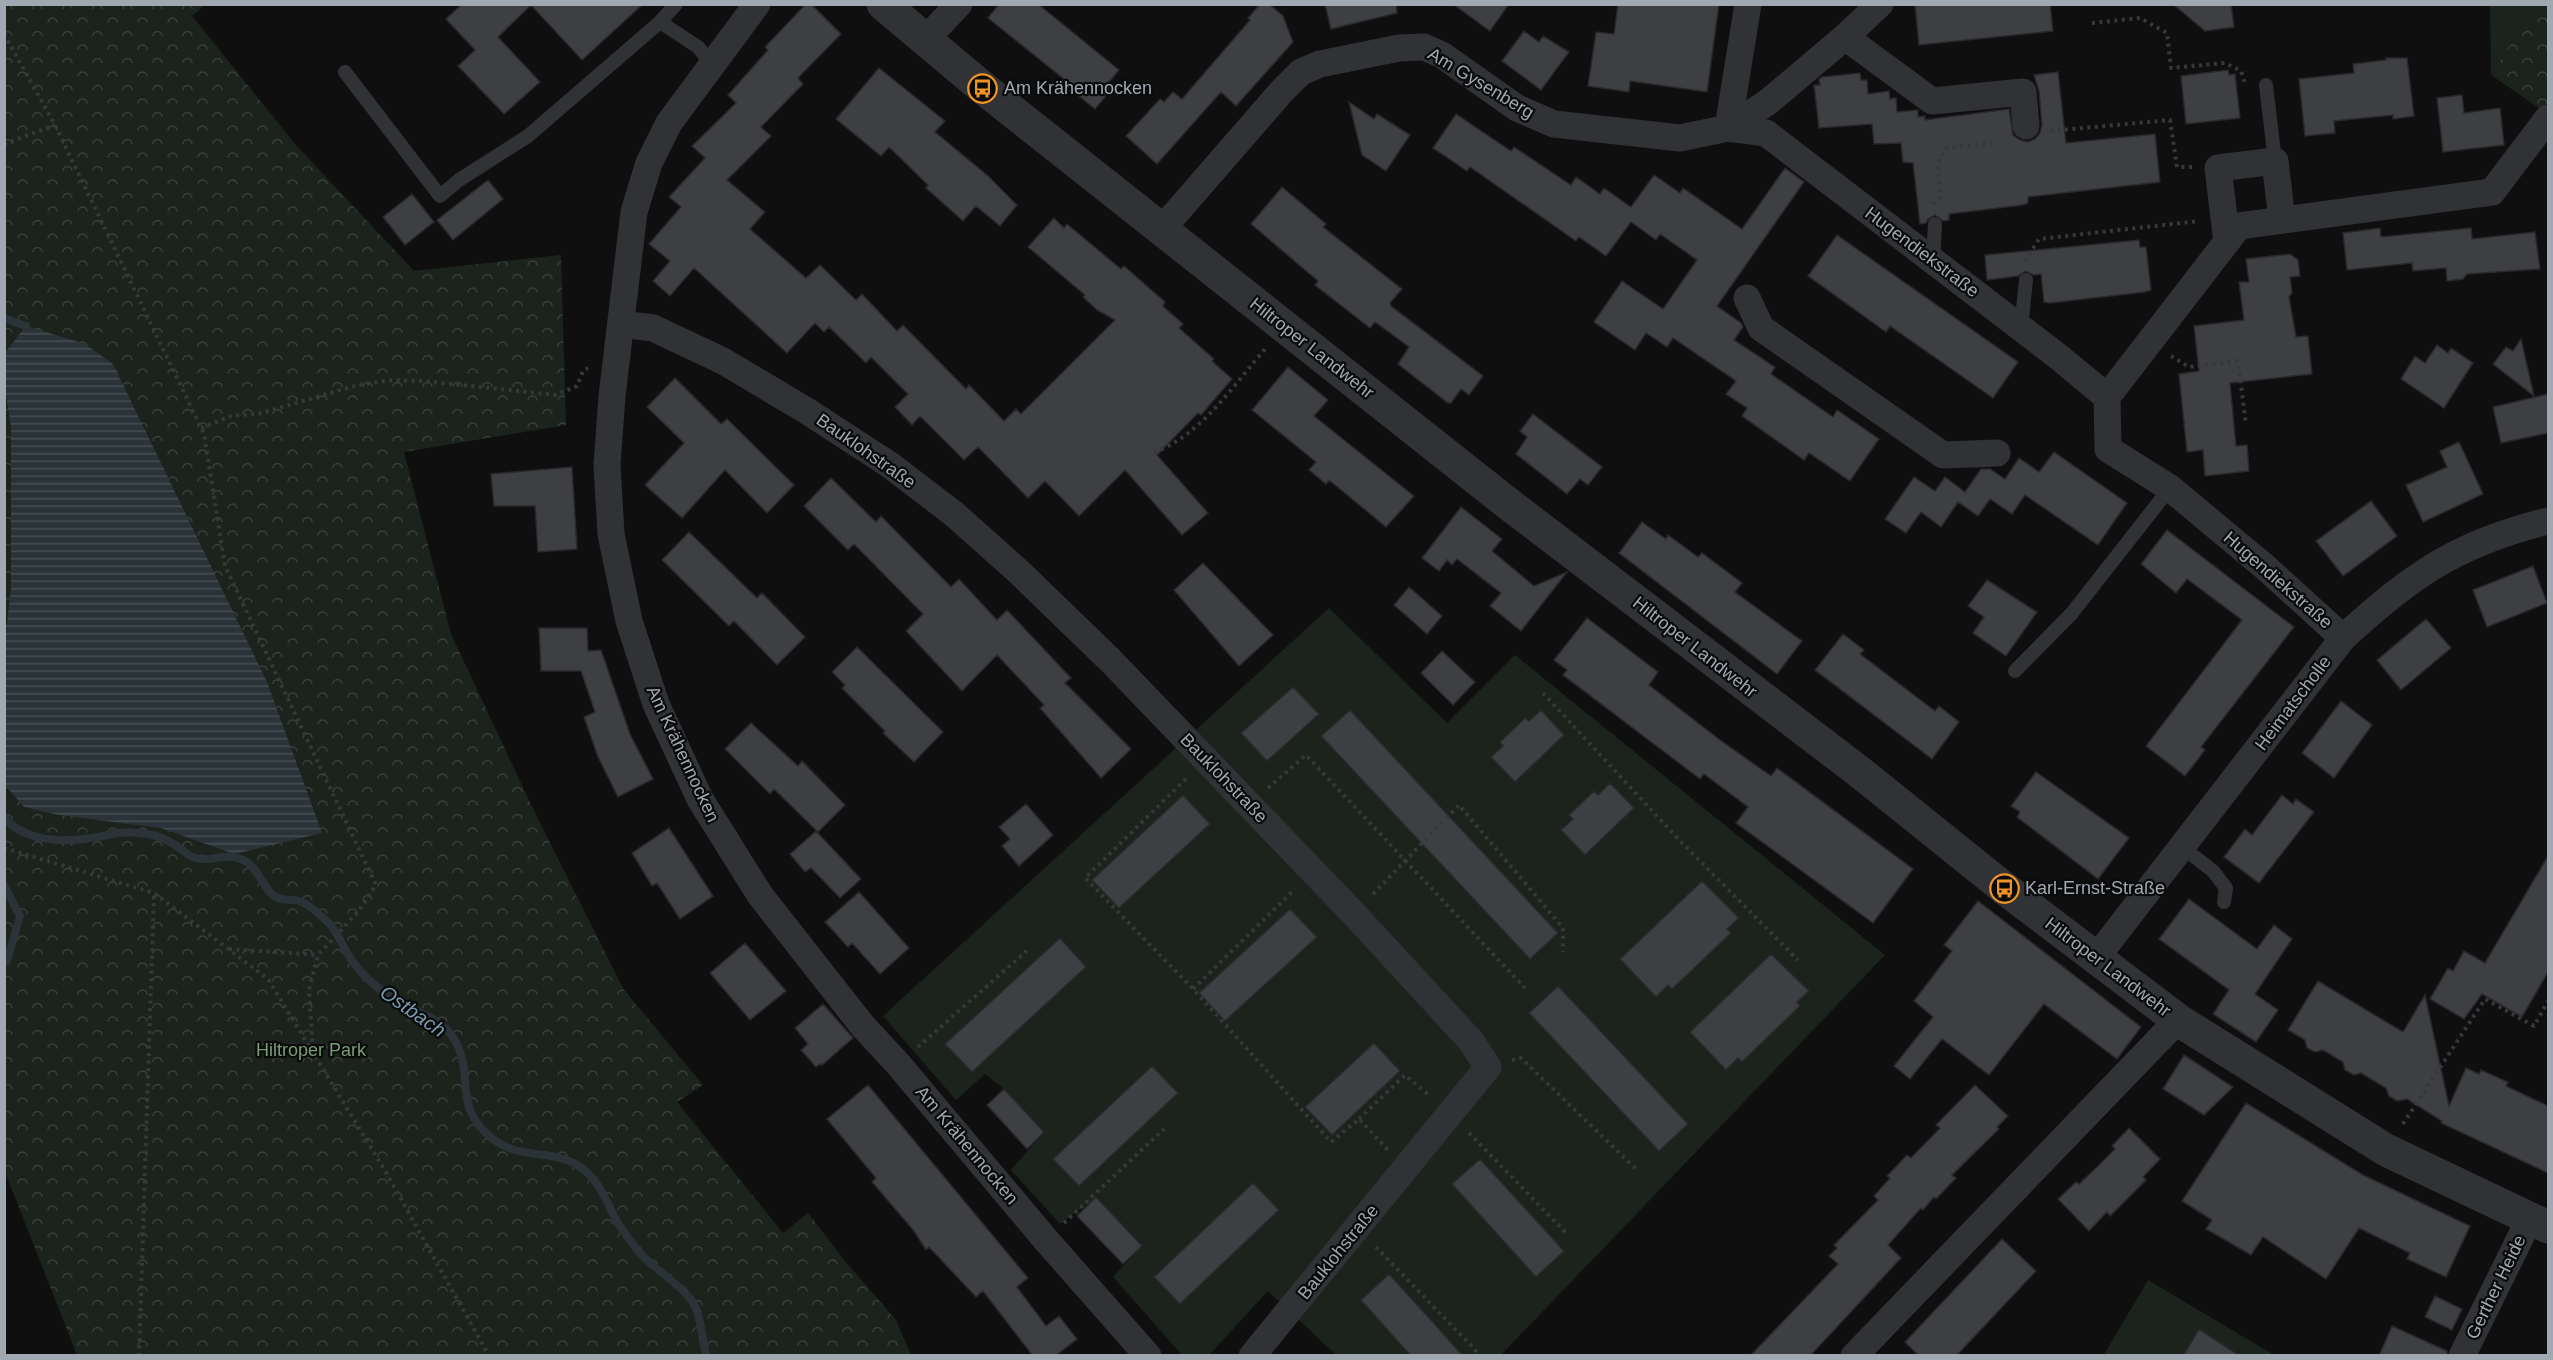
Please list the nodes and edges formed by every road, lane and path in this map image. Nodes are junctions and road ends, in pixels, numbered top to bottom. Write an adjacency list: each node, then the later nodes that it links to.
1 (676, 4): 7 (lane)
2 (757, 4): 12 (street, Am Krähennocken)
3 (884, 4): 11 (street, Hiltroper Landwehr)
4 (959, 4): 11 (street)
5 (1748, 4): 18 (street)
6 (1880, 4): 10 (street, Am Gysenberg)
7 (660, 22): 12 (lane); 13 (lane)
8 (2092, 23): 14 (path)
9 (4, 34): 16 (path)
10 (1845, 37): 17 (street); 18 (street, Am Gysenberg)
11 (926, 39): 25 (street, Hiltroper Landwehr)
12 (711, 63): 30 (street, Am Krähennocken)
13 (345, 72)
14 (2266, 85): 21 (lane)
15 (2548, 117): 23 (street)
16 (55, 125): 20 (path); 37 (path)
17 (2026, 126): 22 (path)
18 (1728, 128): 25 (street, Am Gysenberg); 27 (street, Hugendiekstraße)
19 (1994, 143): 24 (path)
20 (4, 144)
21 (2275, 160): 22 (street); 23 (street)
22 (2218, 168): 26 (street)
23 (2282, 220): 26 (street)
24 (1935, 224): 27 (lane)
25 (1162, 229): 31 (street, Hiltroper Landwehr)
26 (2225, 230): 28 (path); 33 (street)
27 (1933, 261): 32 (street, Hugendiekstraße)
28 (2026, 280): 32 (lane)
29 (1747, 298): 39 (street)
30 (621, 324): 34 (street, Am Krähennocken); 45 (street, Bauklohstraße)
31 (1284, 327): 38 (path); 58 (street, Hiltroper Landwehr)
32 (2021, 328): 35 (street, Hugendiekstraße)
33 (2149, 342): 35 (street); 36 (path)
34 (617, 360): 37 (path); 65 (street, Am Krähennocken)
35 (2107, 397): 40 (street, Hugendiekstraße)
36 (2246, 425)
37 (201, 428): 57 (path)
38 (1154, 452)
39 (1996, 453)
40 (2170, 488): 42 (street, Hugendiekstraße); 43 (lane)
41 (2548, 521): 42 (street, Heimatscholle)
42 (2343, 638): 47 (street, Heimatscholle)
43 (2015, 671)
44 (1543, 693): 59 (path)
45 (1206, 759): 46 (street, Bauklohstraße); 61 (path)
46 (1250, 805): 49 (path); 50 (street, Bauklohstraße)
47 (2182, 847): 52 (lane); 58 (street, Heimatscholle)
48 (4, 848): 51 (path)
49 (1404, 862): 53 (path); 56 (path); 60 (path)
50 (1313, 872): 53 (street, Bauklohstraße); 61 (path)
51 (154, 893): 55 (path); 78 (path)
52 (2224, 902)
53 (1353, 913): 66 (street, Bauklohstraße)
54 (1030, 948): 65 (path)
55 (228, 949): 57 (path); 64 (path)
56 (1563, 952)
57 (318, 955): 64 (path)
58 (2096, 958): 63 (street, Hiltroper Landwehr)
59 (1798, 960)
60 (1526, 988)
61 (1193, 989): 68 (path)
62 (2548, 1001): 70 (path)
63 (2178, 1020): 70 (street, Hiltroper Landwehr); 82 (street)
64 (313, 1052): 79 (path)
65 (898, 1064): 76 (street, Am Krähennocken)
66 (1488, 1067): 67 (street, Bauklohstraße); 72 (path)
67 (1449, 1112): 68 (path); 71 (street, Bauklohstraße); 75 (path)
68 (1359, 1119): 71 (path)
69 (1164, 1129): 76 (path)
70 (2386, 1150): 73 (street, Hiltroper Landwehr)
71 (1406, 1169): 74 (street, Bauklohstraße)
72 (1637, 1170)
73 (2539, 1223): 83 (street, Gerther Heide)
74 (1358, 1228): 77 (path); 81 (street, Bauklohstraße)
75 (1567, 1234)
76 (1046, 1240): 80 (street, Am Krähennocken)
77 (1480, 1355)
78 (139, 1356)
79 (489, 1356)
80 (1149, 1356)
81 (1252, 1356)
82 (1854, 1356)
83 (2462, 1356)

